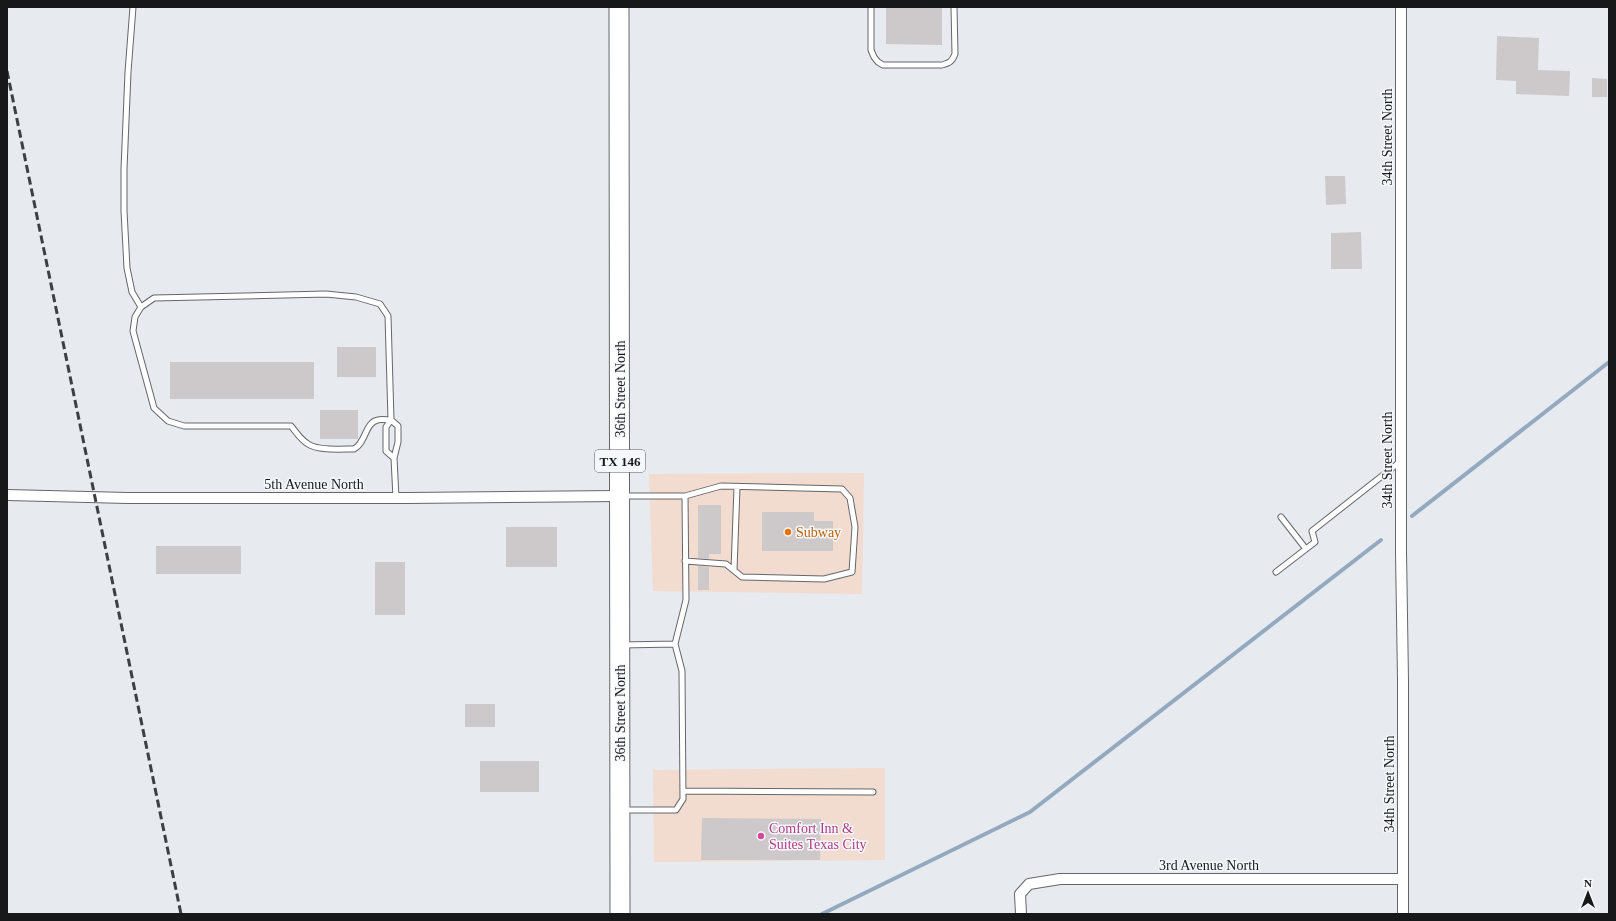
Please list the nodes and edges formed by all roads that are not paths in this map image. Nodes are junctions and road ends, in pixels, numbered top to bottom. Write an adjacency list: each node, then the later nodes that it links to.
1 (133, 7): 6 (lane)
2 (619, 7): 12 (highway, 36th Street North / TX 146)
3 (871, 7): 4 (lane)
4 (954, 7)
5 (1401, 7): 9 (street, 34th Street North)
6 (140, 306): 7 (lane); 7 (lane)
7 (391, 420): 8 (lane); 8 (lane)
8 (394, 458): 14 (lane)
9 (1402, 460): 16 (lane); 25 (street, 34th Street North)
10 (737, 487): 13 (lane); 18 (lane); 18 (lane)
11 (7, 494): 14 (street, 5th Avenue North)
12 (620, 496): 13 (lane); 14 (street, 5th Avenue North); 21 (highway, 36th Street North / TX 146)
13 (685, 496): 17 (lane)
14 (396, 498)
15 (1281, 517): 16 (lane)
16 (1306, 549): 19 (lane)
17 (685, 561): 18 (lane); 20 (lane)
18 (734, 570)
19 (1276, 572)
20 (675, 644): 21 (lane); 22 (lane)
21 (620, 645): 24 (highway, 36th Street North / TX 146)
22 (684, 791): 23 (lane); 24 (lane)
23 (872, 792)
24 (620, 810): 26 (highway, 36th Street North / TX 146)
25 (1403, 879): 27 (street, 3rd Avenue North); 28 (street, 34th Street North)
26 (620, 914)
27 (1021, 914)
28 (1403, 914)

